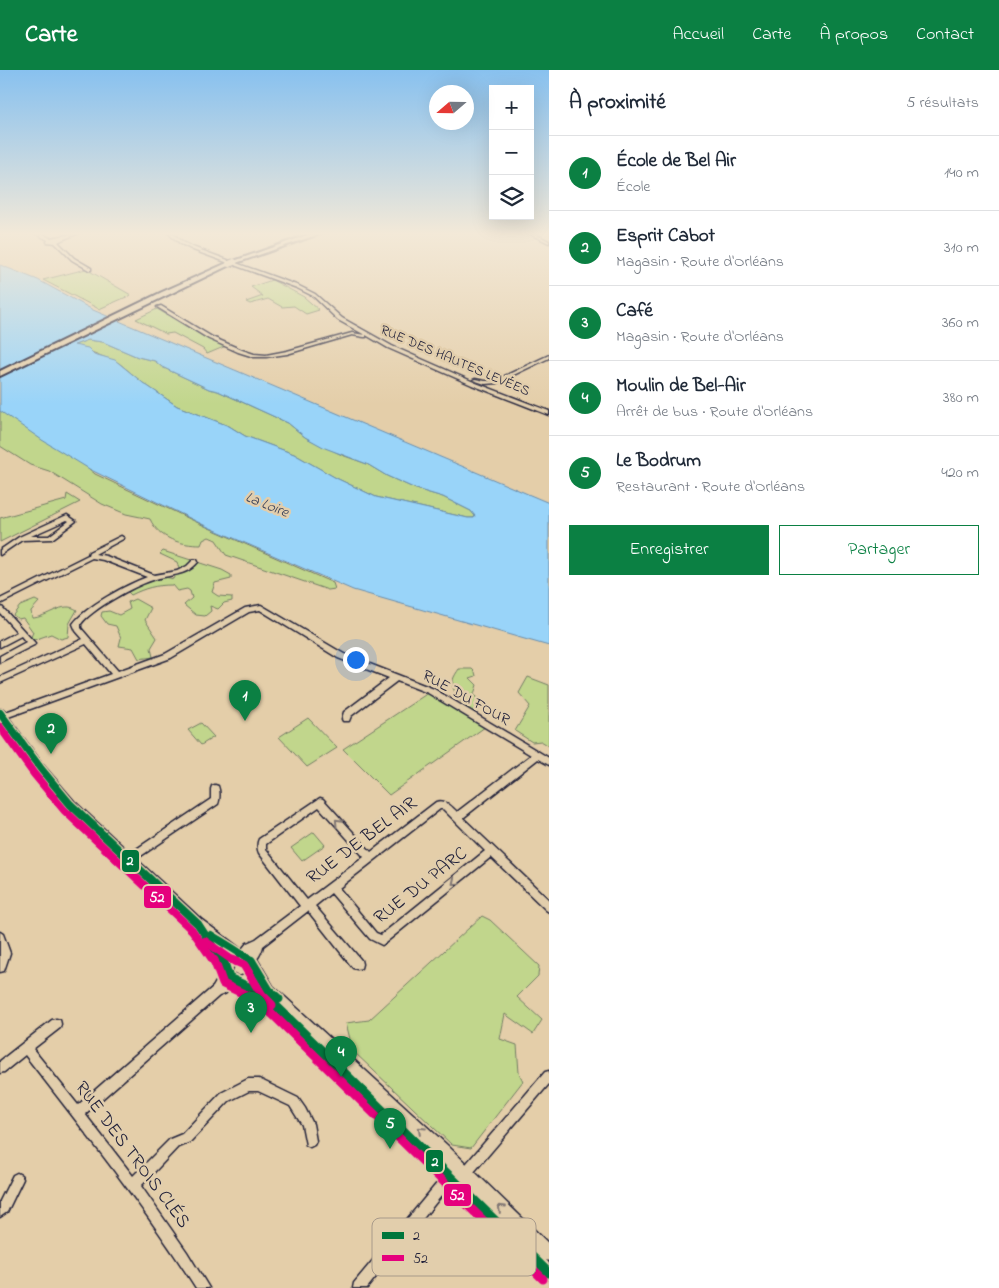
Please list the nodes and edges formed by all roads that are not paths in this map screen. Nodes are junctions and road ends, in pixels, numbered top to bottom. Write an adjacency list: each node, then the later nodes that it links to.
1 (169, 290): 4 (highway)
2 (304, 290): 5 (street, RUE DES HAUTES LEVÉES)
3 (159, 307): 6 (street)
4 (124, 311): 10 (highway); 11 (highway)
5 (357, 329): 6 (street); 7 (street, RUE DES HAUTES LEVÉES)
6 (352, 334): 7 (street)
7 (372, 338): 9 (street, RUE DES HAUTES LEVÉES)
8 (549, 356): 12 (street)
9 (415, 358): 12 (street); 13 (street, RUE DES HAUTES LEVÉES)
10 (0, 368)
11 (0, 374)
12 (492, 383): 13 (street)
13 (519, 402): 14 (street, RUE DES HAUTES LEVÉES)
14 (549, 413)
15 (21, 538): 15 (street); 17 (street)
16 (121, 538): 18 (street)
17 (0, 553)
18 (84, 558): 20 (street); 21 (street)
19 (195, 562): 20 (street)
20 (154, 577): 24 (street)
21 (0, 602)
22 (0, 609): 23 (street)
23 (21, 633): 25 (street); 26 (street)
24 (88, 640): 27 (street); 29 (street)
25 (0, 644)
26 (0, 660)
27 (117, 675): 28 (street, RUE DU FOUR); 30 (street)
28 (396, 677): 31 (street); 32 (street, RUE DU FOUR)
29 (0, 680)
30 (1, 715): 38 (main road)
31 (346, 719)
32 (537, 755): 33 (street, RUE DU FOUR); 35 (street)
33 (549, 762)
34 (215, 789): 38 (street)
35 (457, 818): 36 (street, RUE DE BEL AIR); 37 (street, RUE DE BEL AIR)
36 (492, 852): 39 (street, RUE DU PARC, one-way to 39); 41 (street, RUE DE BEL AIR)
37 (371, 858): 39 (street, RUE DE BEL AIR); 40 (street, one-way to 40)
38 (129, 859): 42 (main road)
39 (332, 887): 40 (street, RUE DE BEL AIR)
40 (307, 905): 44 (street, RUE DE BEL AIR); 45 (street)
41 (549, 907)
42 (198, 924): 44 (main road); 47 (main road)
43 (0, 937): 46 (street)
44 (246, 957): 47 (main road); 47 (main road); 54 (main road, one-way to 44)
45 (357, 964)
46 (0, 967)
47 (231, 976): 52 (street); 54 (main road)
48 (56, 1024): 49 (street)
49 (26, 1048): 50 (street); 52 (street, RUE DES TROIS CLÉS)
50 (0, 1068)
51 (549, 1076): 54 (street)
52 (76, 1113): 56 (street, RUE DES TROIS CLÉS)
53 (310, 1141): 56 (street)
54 (457, 1175): 58 (street); 59 (main road); 60 (main road, one-way to 54)
55 (17, 1179): 57 (street)
56 (134, 1184): 66 (street, RUE DES TROIS CLÉS)
57 (0, 1211)
58 (416, 1218)
59 (497, 1218)
60 (507, 1218)
61 (536, 1243): 62 (main road, one-way to 61)
62 (549, 1254)
63 (536, 1259): 65 (main road)
64 (372, 1273): 67 (street)
65 (549, 1273)
66 (204, 1288)
67 (360, 1288)

